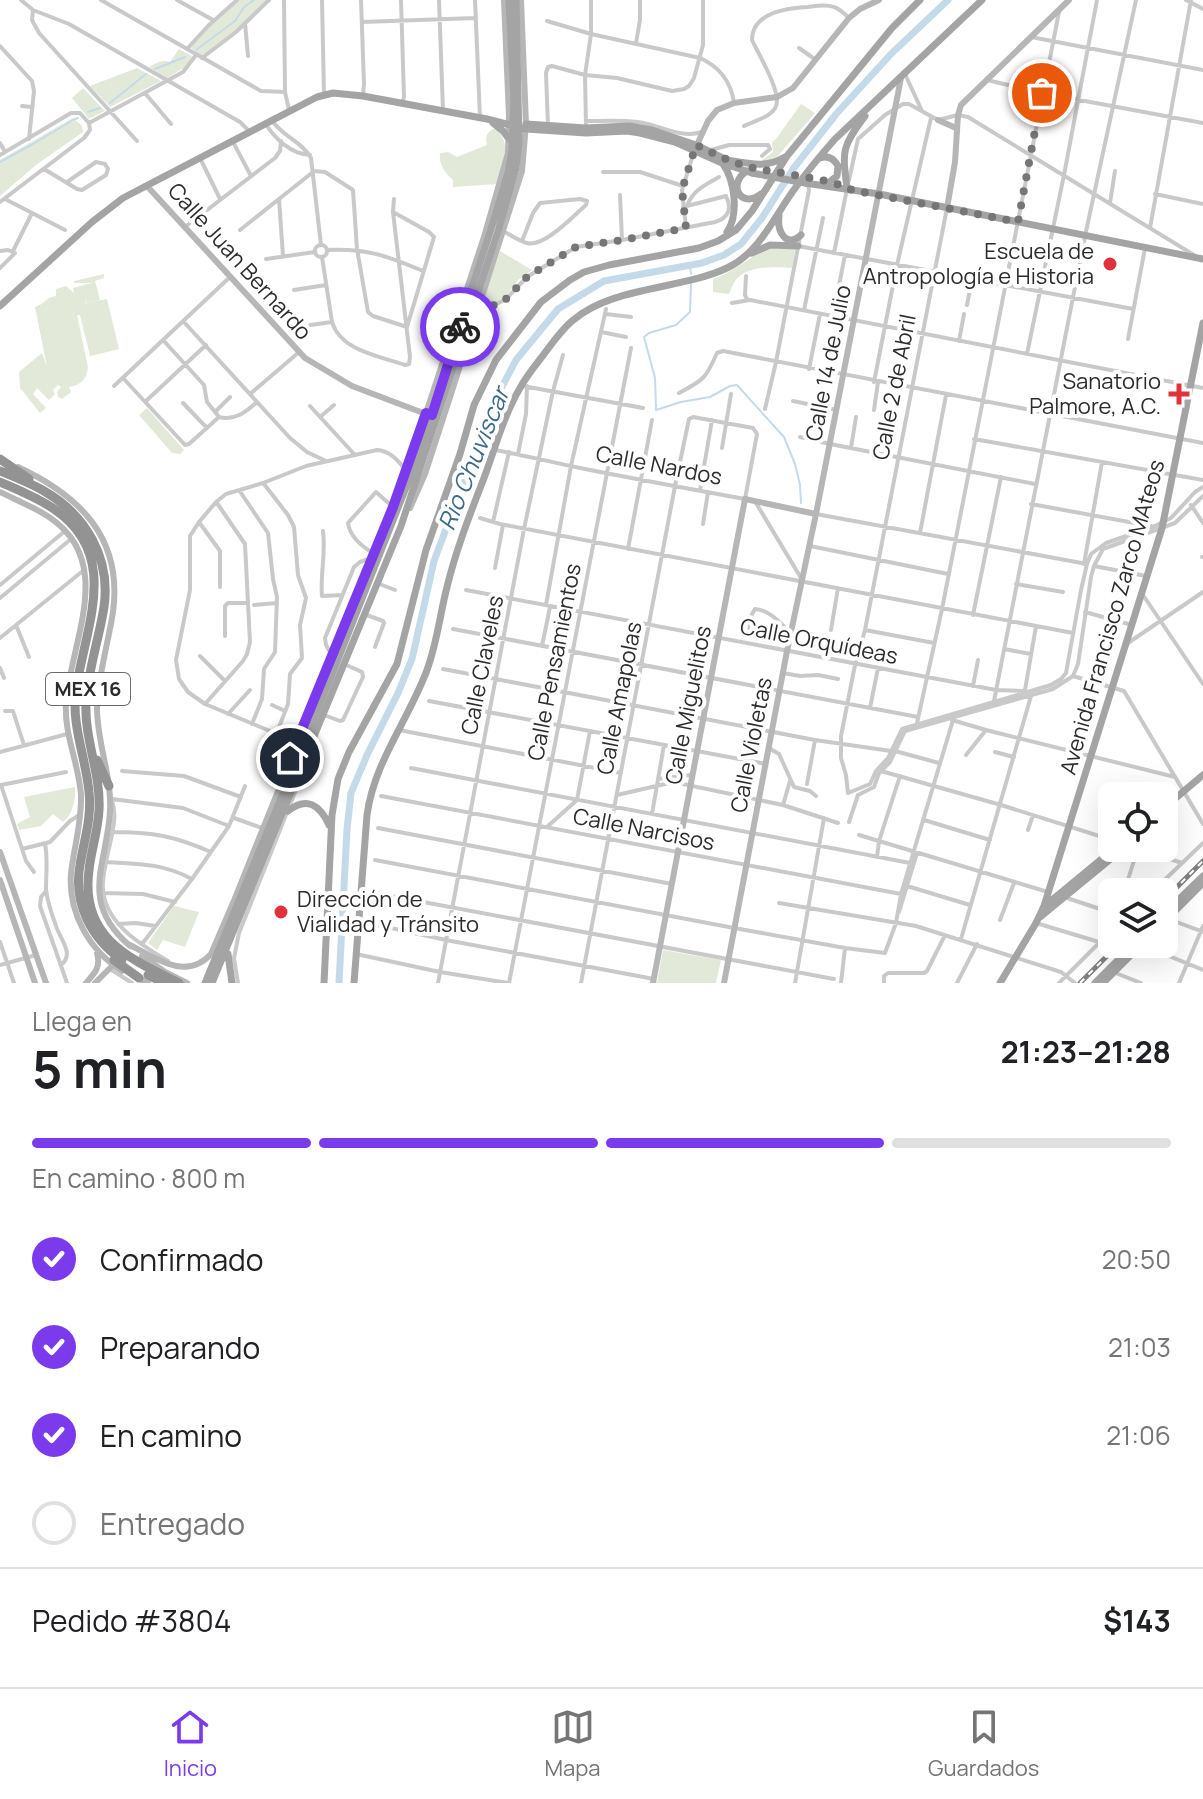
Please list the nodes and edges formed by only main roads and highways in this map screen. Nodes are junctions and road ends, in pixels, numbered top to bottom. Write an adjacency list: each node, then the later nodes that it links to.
1 (507, 0): 7 (main road)
2 (519, 0): 7 (main road)
3 (920, 0): 11 (main road)
4 (982, 0): 5 (main road)
5 (874, 103): 12 (main road); 17 (main road)
6 (484, 119): 7 (main road); 9 (main road); 25 (main road)
7 (516, 125): 8 (main road); 8 (main road); 29 (main road)
8 (586, 127): 10 (main road)
9 (509, 139)
10 (695, 147): 13 (main road); 13 (main road)
11 (787, 156): 13 (main road); 18 (main road)
12 (818, 158): 16 (main road); 19 (main road)
13 (724, 160): 14 (main road); 21 (main road)
14 (752, 171): 15 (main road, bridge); 18 (main road)
15 (806, 182): 16 (main road); 17 (main road)
16 (828, 183): 17 (main road)
17 (849, 189): 24 (main road)
18 (763, 193): 21 (main road)
19 (781, 210): 20 (main road); 23 (main road)
20 (801, 235)
21 (718, 241): 42 (main road)
22 (798, 246): 23 (main road)
23 (746, 256): 56 (main road)
24 (1201, 259)
25 (0, 306)
26 (1203, 323): 47 (main road, Avenida Francisco Zarco MAteos)
27 (0, 459): 31 (highway)
28 (0, 471): 31 (highway, MEX 16)
29 (414, 477): 34 (main road); 34 (main road)
30 (0, 482): 33 (highway, MEX 16)
31 (44, 491): 35 (highway, MEX 16)
32 (1, 493): 33 (highway)
33 (29, 496): 50 (highway, MEX 16)
34 (303, 744): 51 (main road); 60 (main road)
35 (93, 752): 38 (highway); 50 (highway, MEX 16)
36 (1203, 775): 39 (main road)
37 (1203, 781): 39 (main road)
38 (109, 786)
39 (1185, 793): 40 (main road)
40 (1178, 799)
41 (288, 811): 42 (main road)
42 (331, 830): 63 (main road)
43 (1098, 862): 47 (main road)
44 (1104, 862): 47 (main road)
45 (1203, 876): 46 (main road)
46 (1199, 886): 48 (main road)
47 (1057, 895): 49 (main road); 49 (main road)
48 (1178, 906)
49 (1037, 921): 64 (main road)
50 (94, 925): 52 (highway, MEX 16); 55 (highway); 57 (highway)
51 (227, 950): 61 (main road); 62 (main road)
52 (117, 956): 58 (highway, MEX 16); 59 (highway, MEX 16)
53 (1124, 958): 54 (main road)
54 (1111, 971): 65 (main road); 66 (main road)
55 (165, 972)
56 (356, 980)
57 (138, 982)
58 (164, 983)
59 (184, 983)
60 (205, 983)
61 (212, 983)
62 (235, 983)
63 (323, 983)
64 (1000, 983)
65 (1095, 983)
66 (1103, 983)

